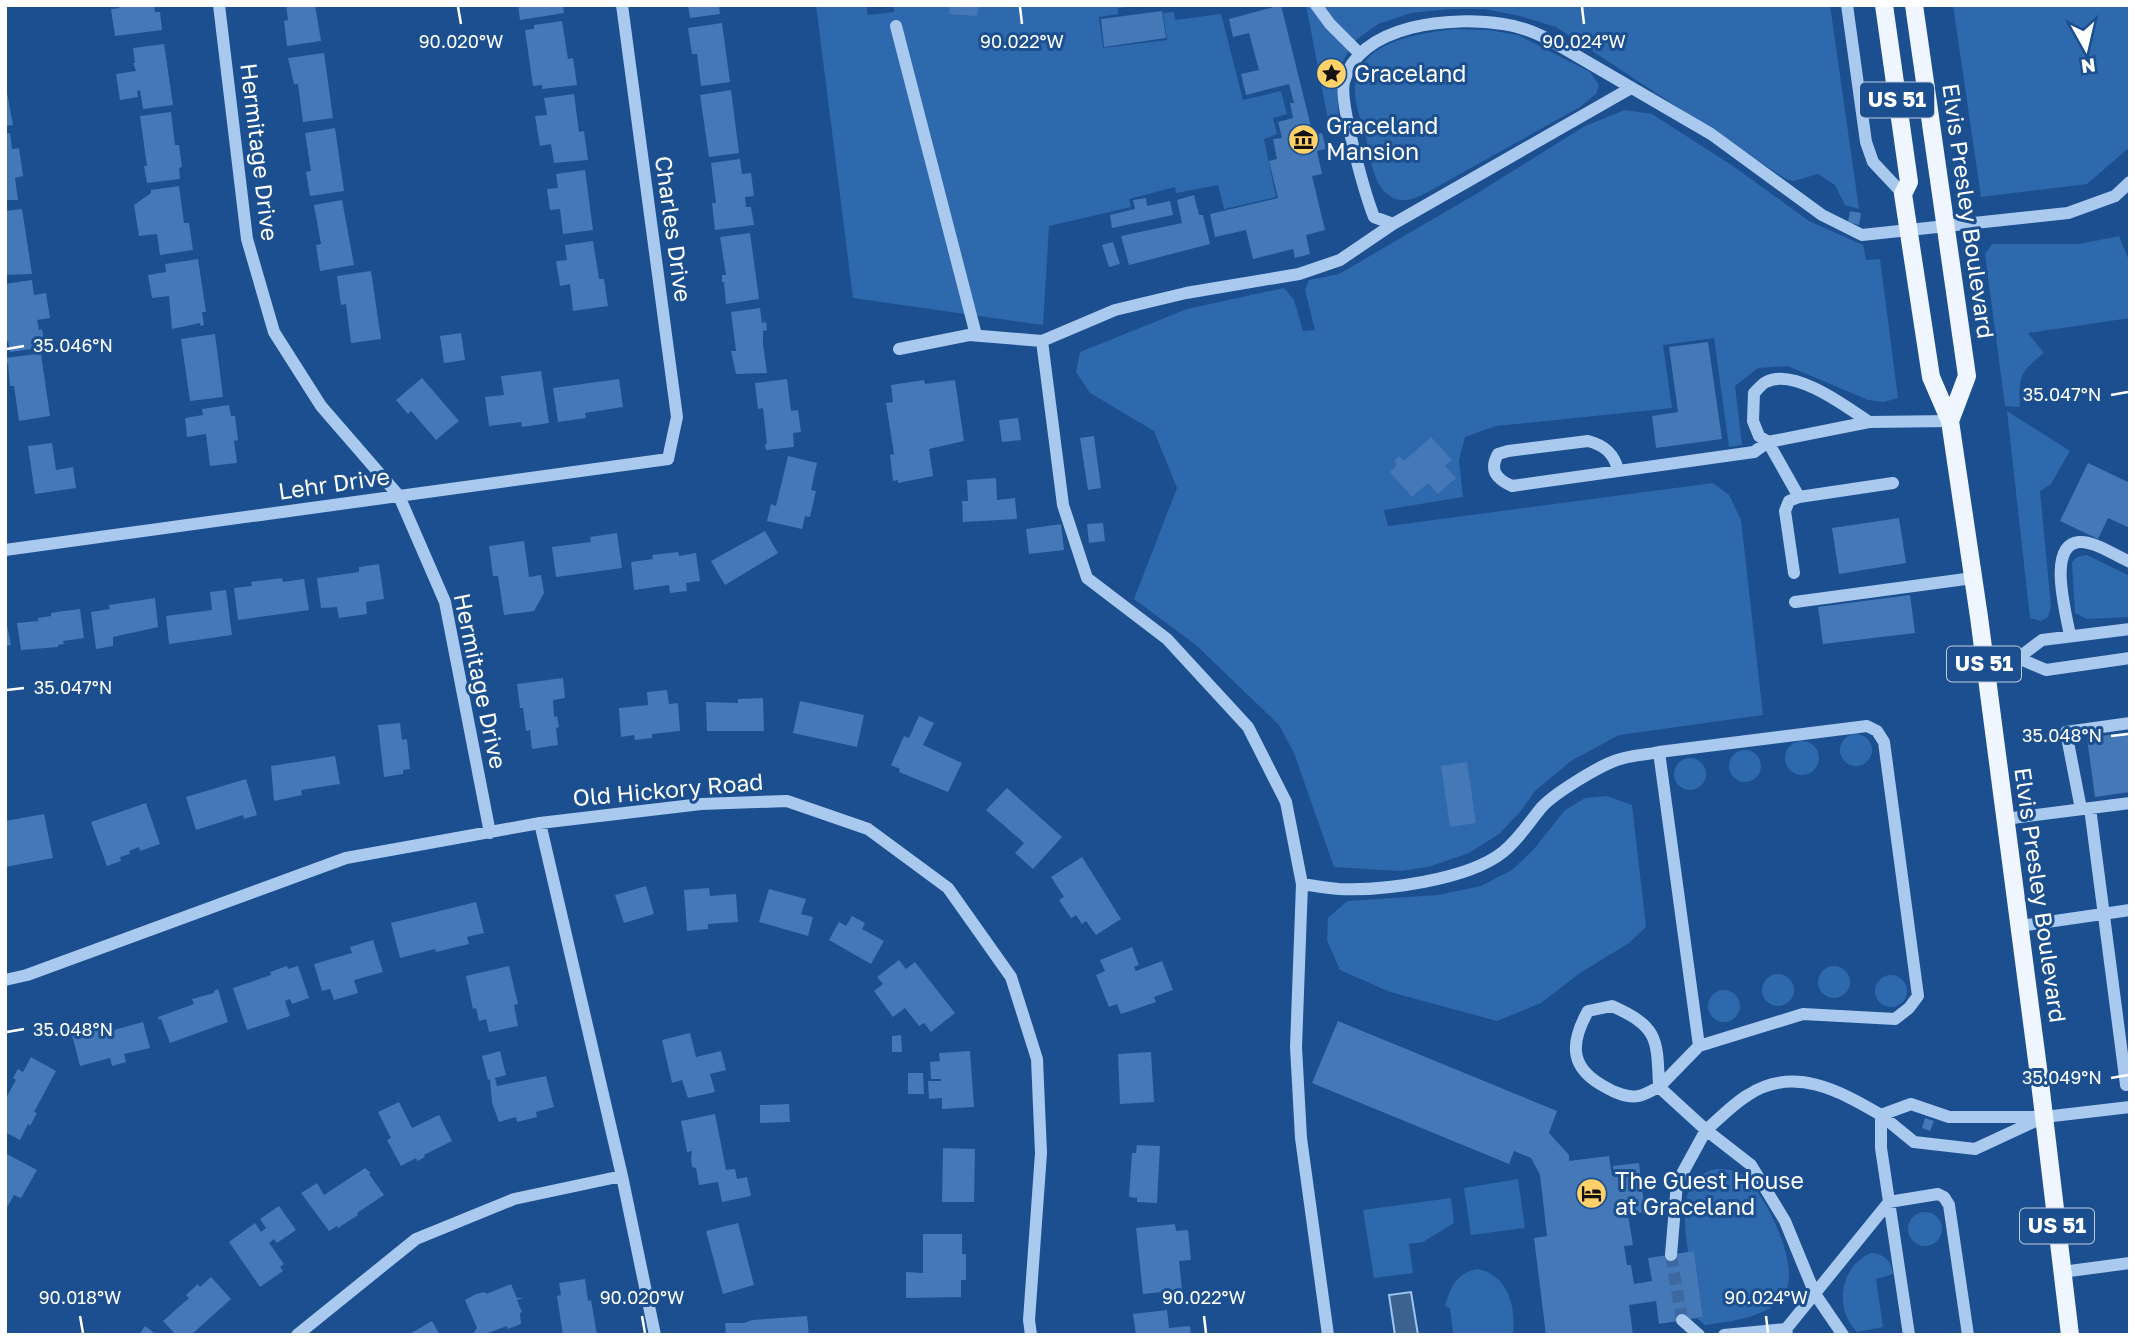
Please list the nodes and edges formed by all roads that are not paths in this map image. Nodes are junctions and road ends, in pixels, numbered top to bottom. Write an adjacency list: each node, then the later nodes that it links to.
1 (219, 5): 24 (street, Hermitage Drive)
2 (622, 5): 21 (street, Charles Drive)
3 (1316, 5): 8 (street)
4 (1847, 5): 11 (street)
5 (1884, 5): 11 (main road, Elvis Presley Boulevard / US 51)
6 (1914, 5): 13 (main road, Elvis Presley Boulevard / US 51)
7 (896, 26): 15 (street)
8 (1360, 54): 9 (street); 12 (street)
9 (1631, 88): 12 (street); 14 (street)
10 (2130, 182): 13 (street)
11 (1903, 194): 14 (main road, Elvis Presley Boulevard / US 51)
12 (1393, 224): 16 (street)
13 (1945, 226): 14 (street); 18 (main road, Elvis Presley Boulevard / US 51)
14 (1907, 230): 18 (main road, Elvis Presley Boulevard / US 51)
15 (976, 335): 16 (street); 17 (street)
16 (1042, 341): 43 (street)
17 (899, 349)
18 (1950, 421): 19 (street); 29 (main road, Elvis Presley Boulevard / US 51)
19 (1870, 422): 20 (street); 20 (street)
20 (1768, 442): 22 (street); 25 (street)
21 (668, 459): 24 (street, Lehr Drive)
22 (1618, 470): 22 (street)
23 (1893, 483): 25 (street)
24 (399, 496): 26 (street, Lehr Drive); 42 (street, Hermitage Drive)
25 (1799, 496): 28 (street)
26 (5, 550)
27 (2130, 562): 32 (street)
28 (1794, 573)
29 (1973, 578): 30 (street); 35 (main road, Elvis Presley Boulevard / US 51)
30 (1795, 602)
31 (2130, 629): 32 (street)
32 (2070, 636): 33 (street)
33 (2018, 658): 34 (street); 35 (street)
34 (2130, 658)
35 (1984, 665): 40 (main road, Elvis Presley Boulevard / US 51)
36 (2130, 723): 39 (street)
37 (1659, 752): 43 (street); 48 (street); 48 (street)
38 (2130, 803): 39 (street)
39 (2085, 809): 40 (street); 45 (street)
40 (2005, 819): 46 (main road, Elvis Presley Boulevard / US 51)
41 (540, 823): 42 (street, Old Hickory Road); 55 (street); 65 (street, Old Hickory Road)
42 (490, 833): 47 (street, Old Hickory Road)
43 (1302, 884): 66 (street)
44 (2130, 910): 45 (street)
45 (2103, 914): 46 (street); 49 (street)
46 (2020, 926): 53 (main road, Elvis Presley Boulevard / US 51)
47 (5, 979)
48 (1699, 1046): 50 (street)
49 (2130, 1084)
50 (1658, 1087): 50 (street); 54 (street)
51 (2130, 1107): 53 (street)
52 (1881, 1115): 53 (street); 53 (street); 54 (street); 56 (street)
53 (2044, 1118): 59 (main road, Elvis Presley Boulevard / US 51)
54 (1706, 1130): 57 (street); 60 (street)
55 (622, 1176): 63 (street); 64 (street)
56 (1889, 1202): 60 (street); 70 (street); 71 (street)
57 (1671, 1255)
58 (2130, 1263): 59 (street)
59 (2062, 1272): 72 (main road, Elvis Presley Boulevard / US 51)
60 (1815, 1294): 62 (street); 69 (street)
61 (1682, 1320): 67 (street)
62 (1786, 1332): 68 (street)
63 (297, 1335)
64 (655, 1335)
65 (1031, 1335)
66 (1328, 1335)
67 (1699, 1335)
68 (1724, 1335)
69 (1843, 1335)
70 (1909, 1335)
71 (1968, 1335)
72 (2070, 1335)

